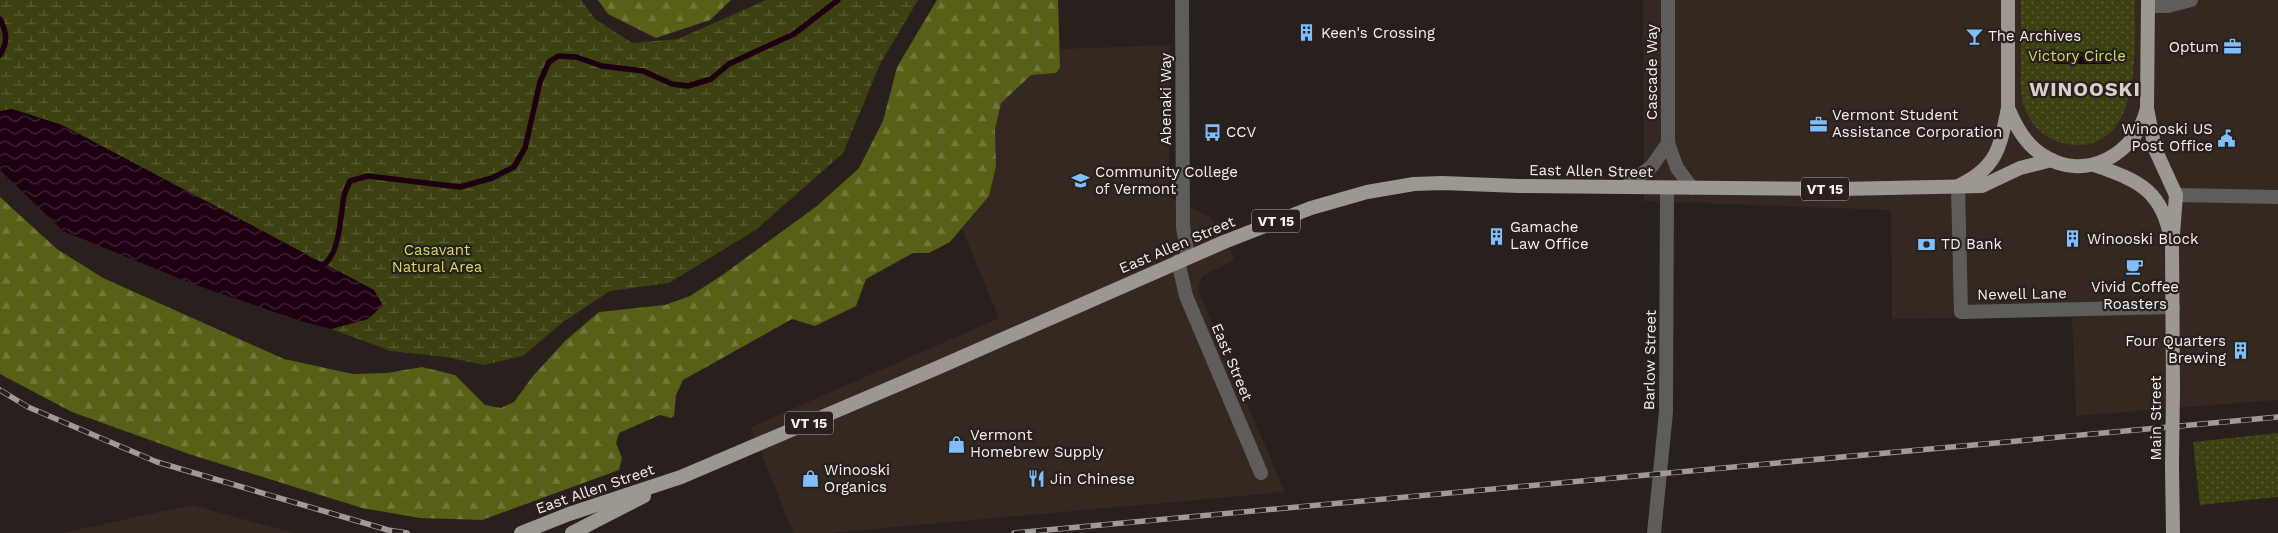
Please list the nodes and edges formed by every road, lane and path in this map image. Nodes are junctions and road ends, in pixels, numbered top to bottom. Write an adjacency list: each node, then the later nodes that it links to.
1 (1182, 0): 18 (street, Abenaki Way)
2 (1668, 0): 8 (street, Cascade Way)
3 (2008, 0): 6 (main road, Main Street)
4 (2191, 0): 5 (street)
5 (2148, 3): 7 (main road, Main Street)
6 (2008, 108): 9 (main road, Main Street); 11 (main road, East Allen Street / VT 15)
7 (2147, 108): 10 (main road, Main Street); 15 (main road, Main Street)
8 (1668, 144): 12 (street); 14 (street, Cascade Way)
9 (2052, 160): 10 (main road, Main Street); 11 (main road, East Allen Street / VT 15)
10 (2094, 166): 17 (main road, Main Street)
11 (1958, 186): 14 (main road, East Allen Street / VT 15); 19 (street, Newell Lane)
12 (1625, 187): 13 (main road, East Allen Street / VT 15); 18 (main road, East Allen Street / VT 15)
13 (1667, 188): 14 (main road, East Allen Street / VT 15); 24 (street, Barlow Street)
14 (1692, 188)
15 (2176, 195): 16 (street); 17 (main road, Main Street)
16 (2278, 198)
17 (2172, 244): 19 (main road, Main Street)
18 (1183, 259): 20 (street, East Street); 21 (main road, East Allen Street / VT 15)
19 (2173, 307): 25 (main road, Main Street, bridge)
20 (1261, 473)
21 (680, 477): 22 (main road, East Allen Street / VT 15); 23 (main road, East Allen Street / VT 15)
22 (521, 533)
23 (572, 533)
24 (1654, 533)
25 (2173, 533)

